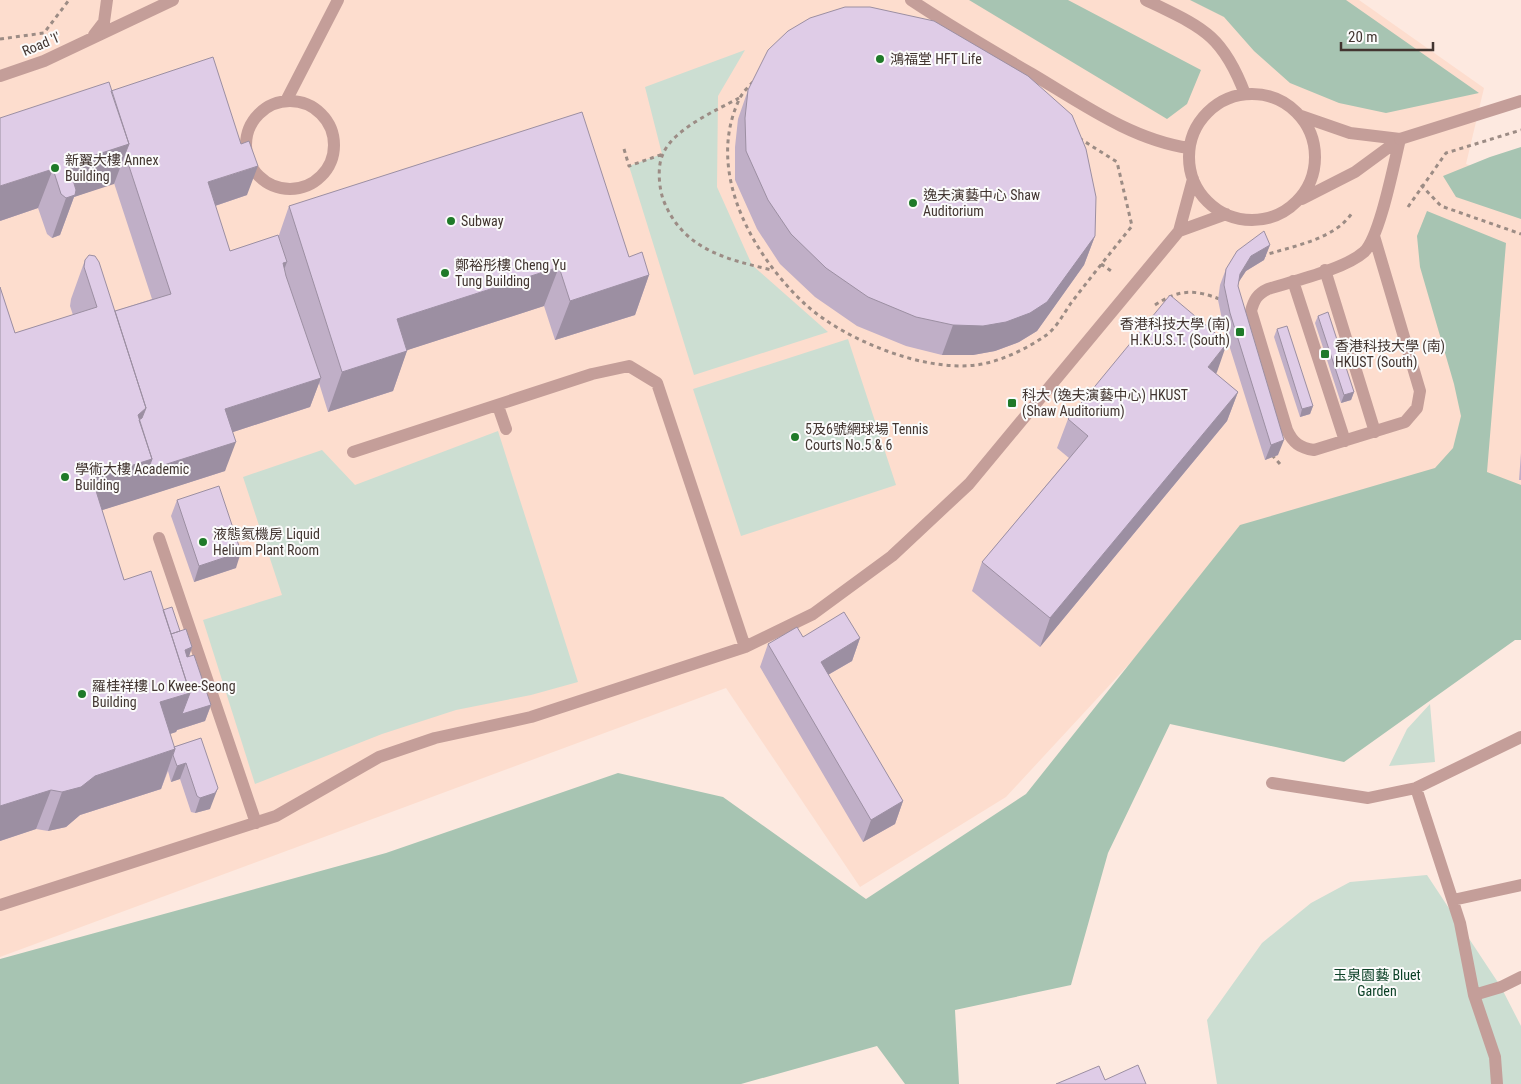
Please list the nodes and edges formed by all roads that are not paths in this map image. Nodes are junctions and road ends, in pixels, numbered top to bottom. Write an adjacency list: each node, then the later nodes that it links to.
1 (107, 0): 6 (street)
2 (173, 0): 6 (street, Road 'I')
3 (338, 0): 9 (street)
4 (911, 0): 13 (street)
5 (1146, 0): 8 (street)
6 (92, 38): 7 (street, Road 'I')
7 (0, 76)
8 (1245, 94): 11 (street); 13 (street)
9 (286, 101): 9 (street)
10 (1521, 101): 12 (street)
11 (1301, 116): 12 (street); 15 (street)
12 (1400, 139): 15 (street); 18 (street)
13 (1190, 148): 14 (street)
14 (1193, 179): 16 (street); 17 (street)
15 (1300, 200): 16 (street)
16 (1226, 214): 17 (street)
17 (1179, 230): 27 (street)
18 (1374, 236): 19 (street); 23 (street)
19 (1325, 270): 20 (street); 23 (street)
20 (1294, 281): 24 (street); 24 (street)
21 (498, 406): 22 (street); 25 (street); 27 (street)
22 (506, 429)
23 (1375, 432): 24 (street)
24 (1344, 441)
25 (353, 452)
26 (159, 538): 31 (street)
27 (745, 647): 31 (street)
28 (1521, 737): 30 (street)
29 (1272, 783): 30 (street)
30 (1416, 788): 33 (street)
31 (256, 823): 34 (street)
32 (1521, 885): 33 (street)
33 (1453, 900): 36 (street)
34 (0, 905)
35 (1521, 977): 36 (street)
36 (1474, 995): 37 (street)
37 (1497, 1084)

